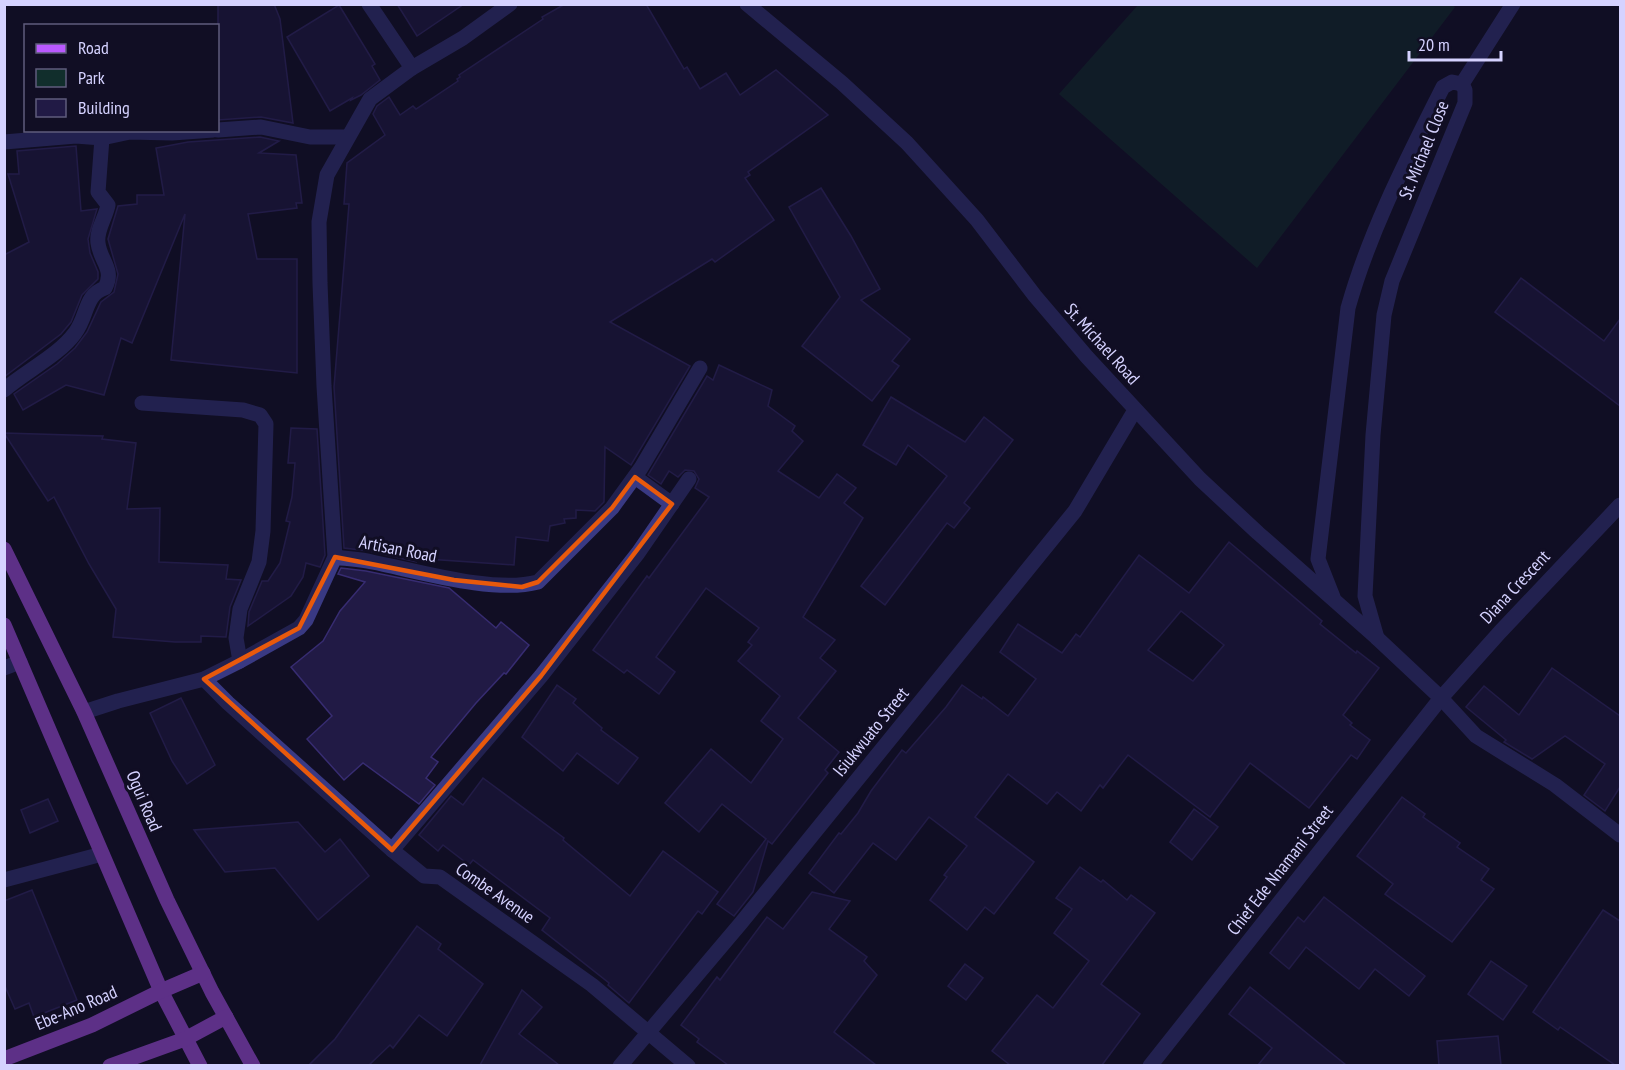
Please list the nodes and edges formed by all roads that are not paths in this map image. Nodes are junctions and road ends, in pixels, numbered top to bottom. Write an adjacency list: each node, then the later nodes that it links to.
1 (369, 4): 5 (street)
2 (510, 4): 5 (street)
3 (747, 4): 17 (street, St. Michael Road)
4 (1513, 4): 6 (street)
5 (412, 68): 11 (street)
6 (1462, 84): 24 (street, St. Michael Close); 26 (street, St. Michael Close)
7 (219, 130): 11 (street)
8 (130, 132): 10 (street)
9 (130, 132): 12 (street)
10 (186, 132)
11 (347, 137): 23 (street, Artisan Road)
12 (102, 138): 13 (street); 15 (street)
13 (4, 142)
14 (700, 368): 18 (street, Artisan Road)
15 (4, 390)
16 (142, 403): 27 (street)
17 (1135, 410): 24 (street, St. Michael Road); 40 (street, Isiukwuato Street)
18 (635, 477): 20 (street); 23 (street, Artisan Road)
19 (689, 479): 20 (street)
20 (672, 504): 34 (street)
21 (1620, 505): 31 (street, Diana Crescent)
22 (4, 549): 32 (main road, Ogui Road)
23 (335, 557): 27 (street)
24 (1334, 600): 26 (street, St. Michael Road)
25 (4, 625): 28 (main road)
26 (1377, 638): 31 (street, St. Michael Road)
27 (240, 661): 30 (street)
28 (20, 662): 29 (street); 35 (main road)
29 (4, 669)
30 (204, 679): 32 (street); 34 (street, Combe Avenue)
31 (1441, 698): 33 (street, St. Michael Road); 48 (street, Chief Ede Nnamani Street)
32 (84, 712): 37 (main road, Ogui Road)
33 (1620, 834)
34 (392, 850): 40 (street, Combe Avenue)
35 (102, 854): 36 (street); 38 (main road)
36 (4, 880)
37 (203, 973): 38 (main road, Ebe-Ano Road); 39 (main road, Ogui Road)
38 (161, 991): 41 (main road); 42 (main road, Ebe-Ano Road)
39 (226, 1017): 41 (main road); 45 (main road, Ogui Road)
40 (649, 1031): 46 (street, Isiukwuato Street); 47 (street, Combe Avenue)
41 (185, 1039): 43 (main road); 44 (main road)
42 (4, 1059)
43 (110, 1065)
44 (200, 1065)
45 (253, 1065)
46 (620, 1065)
47 (688, 1065)
48 (1150, 1065)

